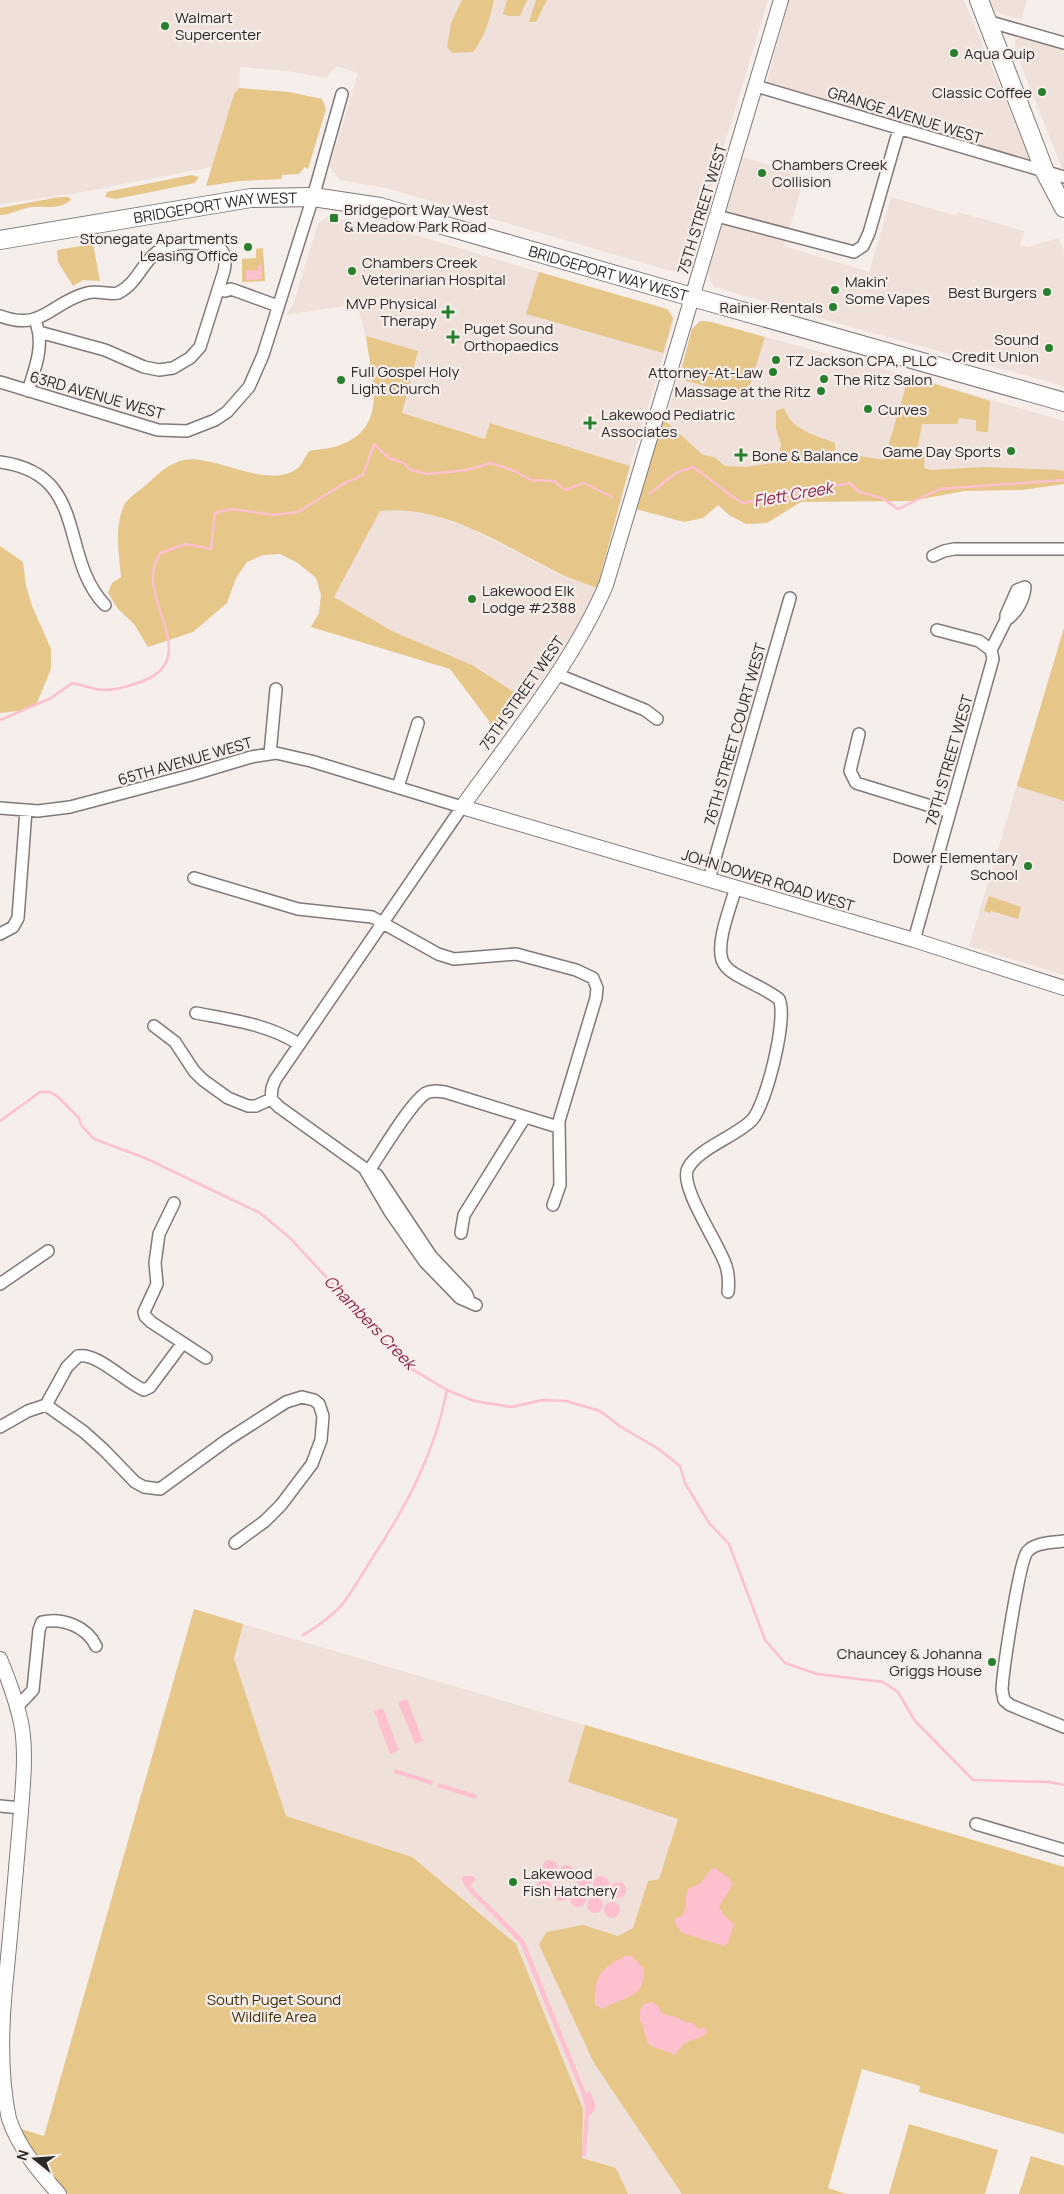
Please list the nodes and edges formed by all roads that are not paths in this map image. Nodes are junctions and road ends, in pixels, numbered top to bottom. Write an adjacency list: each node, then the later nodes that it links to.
1 (781, 0): 5 (street, 75TH STREET WEST)
2 (979, 0): 3 (main road)
3 (987, 21): 4 (street); 8 (main road)
4 (1064, 43)
5 (756, 86): 7 (street, GRANGE AVENUE WEST); 12 (street, 75TH STREET WEST)
6 (342, 94): 10 (street)
7 (899, 129): 8 (street, GRANGE AVENUE WEST); 12 (street)
8 (1045, 172): 9 (street, GRANGE AVENUE WEST); 11 (main road)
9 (1064, 177)
10 (313, 197): 13 (main road, BRIDGEPORT WAY WEST); 15 (main road, BRIDGEPORT WAY WEST); 16 (street)
11 (1064, 208)
12 (718, 216): 15 (street, 75TH STREET WEST)
13 (0, 240)
14 (222, 290): 16 (street); 18 (street); 19 (street)
15 (692, 297): 22 (main road, BRIDGEPORT WAY WEST); 31 (street, 75TH STREET WEST)
16 (278, 306): 21 (street, 63RD AVENUE WEST)
17 (0, 316): 18 (street)
18 (34, 320): 19 (street)
19 (39, 332): 21 (street)
20 (0, 382): 21 (street, 63RD AVENUE WEST)
21 (28, 391)
22 (1064, 402)
23 (0, 462): 27 (street)
24 (1064, 549): 25 (street)
25 (933, 556)
26 (790, 598): 43 (street, 76TH STREET COURT WEST)
27 (105, 605)
28 (1006, 620): 30 (street, 78TH STREET WEST)
29 (937, 630): 30 (street)
30 (991, 650): 41 (street, 78TH STREET WEST)
31 (556, 674): 33 (street); 38 (street, 75TH STREET WEST)
32 (276, 689): 36 (street)
33 (657, 719)
34 (418, 723): 37 (street)
35 (859, 734): 41 (street)
36 (270, 754): 37 (street, 65TH AVENUE WEST); 40 (street, 65TH AVENUE WEST)
37 (398, 787): 38 (street, 65TH AVENUE WEST)
38 (462, 807): 43 (street, JOHN DOWER ROAD WEST); 45 (street, 75TH STREET WEST)
39 (0, 808): 40 (street, 65TH AVENUE WEST)
40 (26, 810): 46 (street)
41 (950, 812): 47 (street, 78TH STREET WEST)
42 (194, 878): 45 (street)
43 (709, 879): 44 (street, JOHN DOWER ROAD WEST)
44 (736, 887): 47 (street, JOHN DOWER ROAD WEST); 61 (street)
45 (383, 922): 51 (street, 75TH STREET WEST); 54 (street)
46 (0, 934)
47 (914, 940): 48 (street, JOHN DOWER ROAD WEST)
48 (1064, 988)
49 (196, 1013): 51 (street)
50 (154, 1026): 52 (street)
51 (299, 1044): 52 (street, 75TH STREET WEST)
52 (271, 1098): 55 (street)
53 (525, 1117): 54 (street); 55 (street); 58 (street)
54 (558, 1128): 57 (street)
55 (368, 1172): 62 (street)
56 (174, 1203): 63 (street)
57 (553, 1205)
58 (461, 1233)
59 (48, 1251): 60 (street)
60 (0, 1284)
61 (728, 1292)
62 (472, 1303)
63 (182, 1344): 64 (street); 65 (street)
64 (206, 1358)
65 (46, 1405): 66 (street); 68 (street)
66 (0, 1426)
67 (1064, 1541): 72 (street)
68 (236, 1543)
69 (96, 1646): 71 (street)
70 (0, 1659): 71 (street)
71 (16, 1708): 74 (street)
72 (1064, 1727)
73 (0, 1806): 74 (street)
74 (21, 1808): 77 (street)
75 (976, 1824): 76 (street)
76 (1064, 1850)
77 (0, 2078): 78 (street)
78 (5, 2128): 79 (street)
79 (60, 2194)

